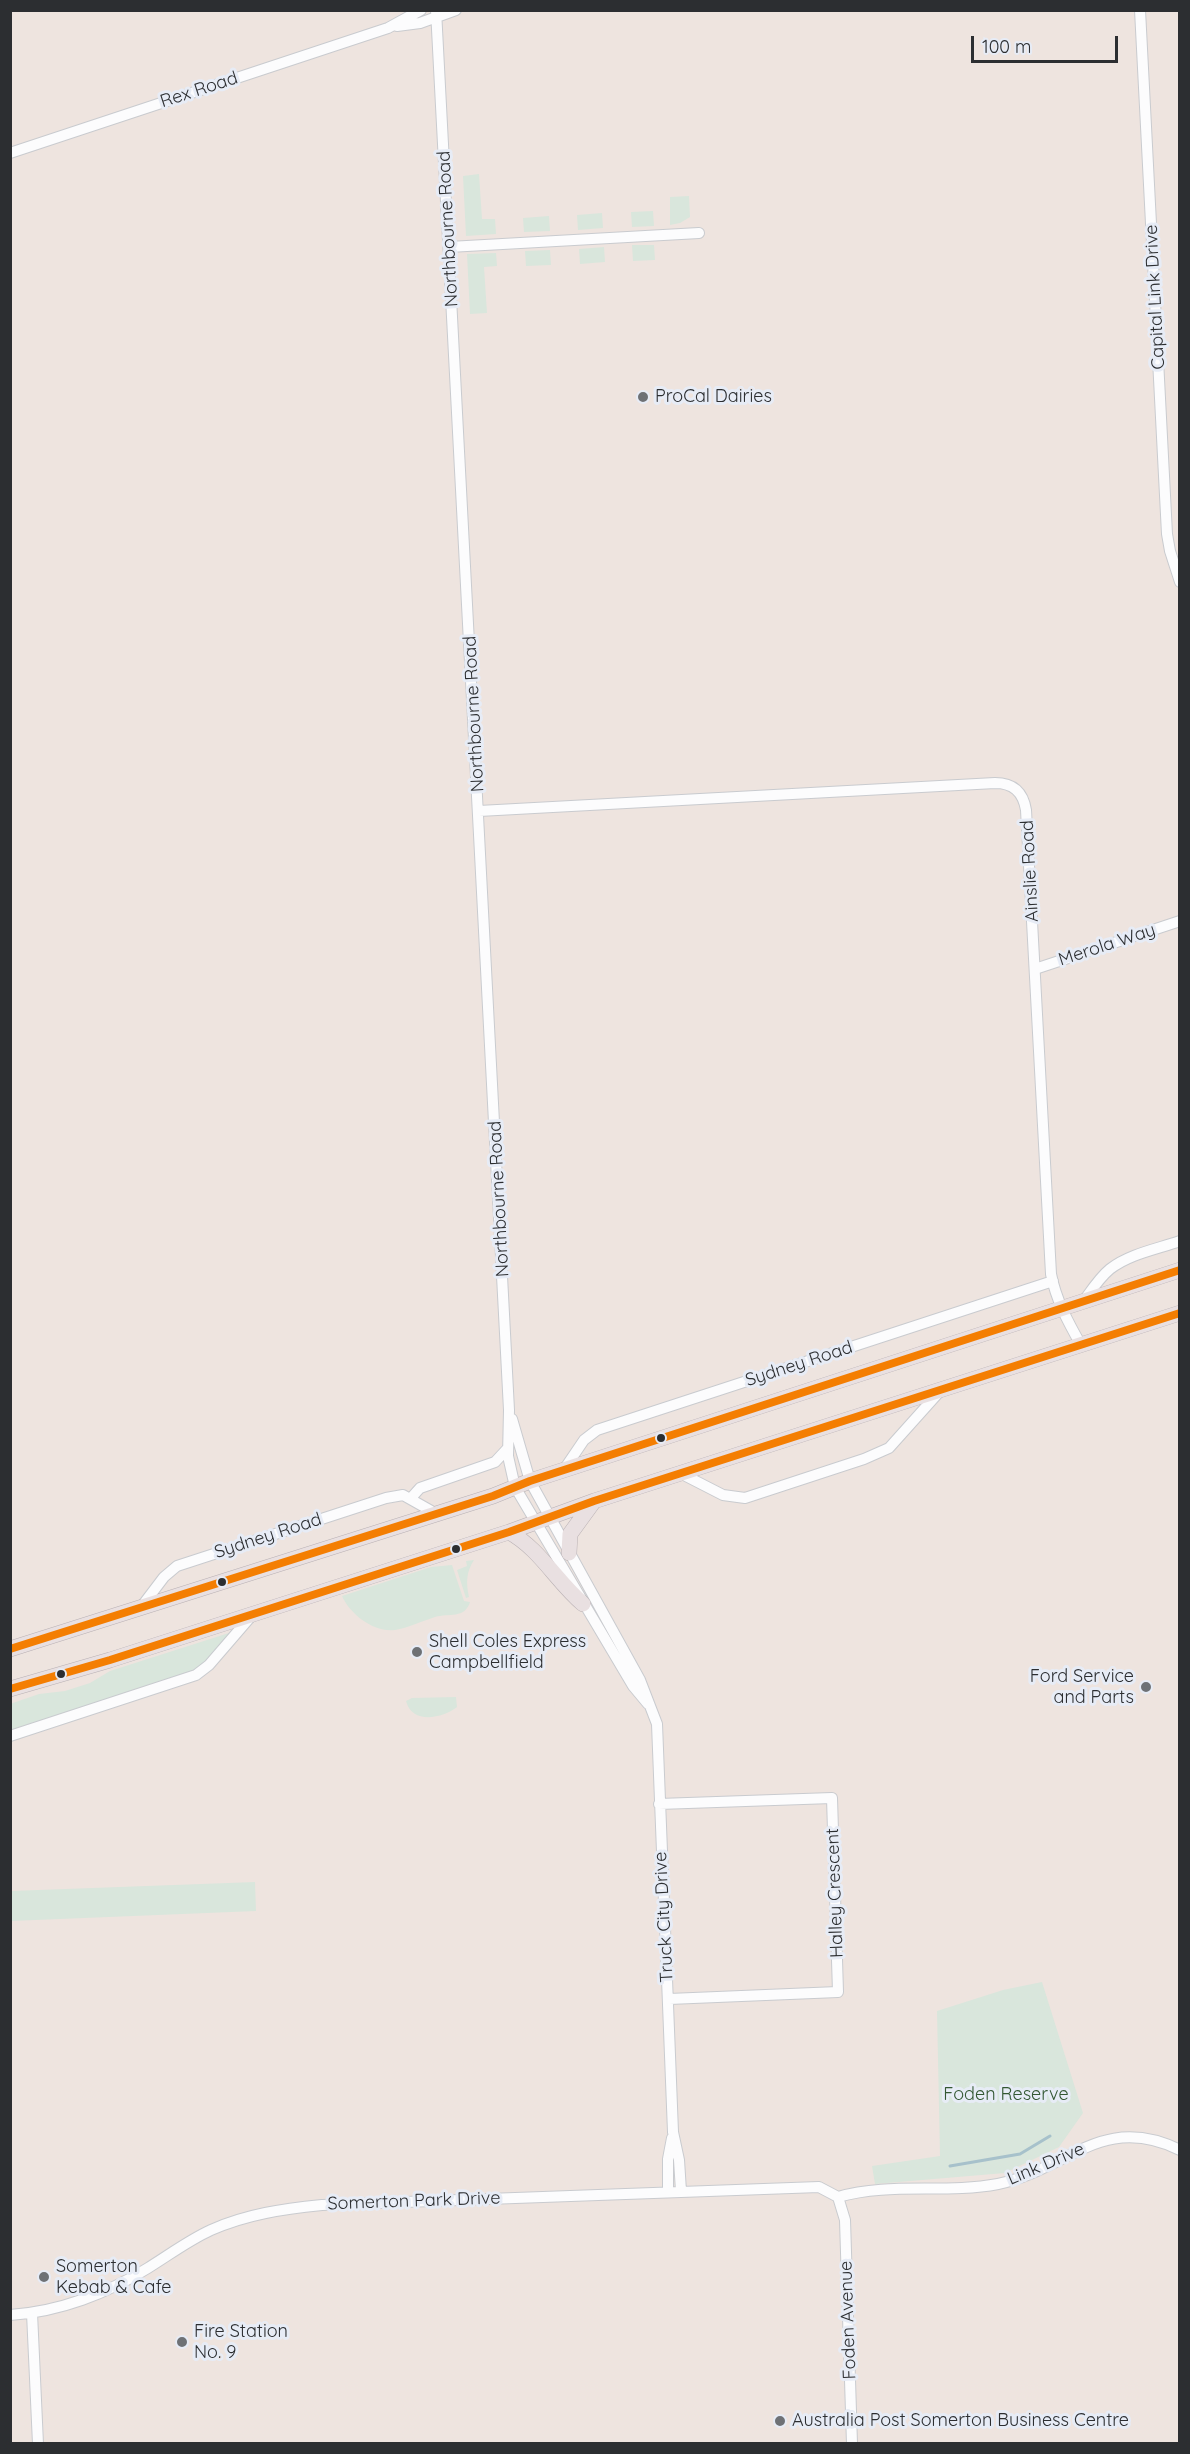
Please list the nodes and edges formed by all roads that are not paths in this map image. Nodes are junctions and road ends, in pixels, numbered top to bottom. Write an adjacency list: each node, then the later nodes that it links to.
1 (421, 10): 5 (street, Rex Road)
2 (456, 10): 4 (street)
3 (1140, 10): 9 (street, Capital Link Drive)
4 (437, 14): 5 (street, Rex Road); 8 (street, Northbourne Road)
5 (388, 28): 6 (street, Rex Road)
6 (10, 153)
7 (699, 233): 8 (street)
8 (448, 247): 10 (street, Northbourne Road)
9 (1179, 582)
10 (479, 812): 12 (street, Ainslie Road); 21 (street, Northbourne Road)
11 (1179, 921): 12 (street, Merola Way)
12 (1035, 969): 15 (street, Ainslie Road)
13 (1179, 1241): 16 (street)
14 (1179, 1270): 16 (highway, Sydney Road)
15 (1053, 1281): 17 (street, Ainslie Road); 23 (street, Sydney Road)
16 (1082, 1302): 17 (highway, Sydney Road)
17 (1062, 1309): 19 (street, Ainslie Road); 23 (highway, Sydney Road)
18 (1179, 1312): 19 (highway)
19 (1081, 1345): 20 (highway)
20 (941, 1390): 24 (highway); 24 (street)
21 (509, 1410): 22 (street, Northbourne Road); 25 (street, Northbourne Road)
22 (508, 1448): 26 (street, Northbourne Road); 27 (street, Sydney Road)
23 (563, 1471): 25 (highway, Sydney Road)
24 (680, 1473): 28 (highway)
25 (530, 1481): 26 (highway, Sydney Road); 30 (street, Truck City Drive)
26 (515, 1487): 29 (highway, Sydney Road); 30 (street, Truck City Drive)
27 (411, 1498): 29 (street); 34 (street, Sydney Road)
28 (594, 1501): 30 (highway); 32 (highway)
29 (435, 1513): 34 (highway, Sydney Road)
30 (542, 1518): 31 (highway); 32 (street, Truck City Drive); 33 (street, Truck City Drive)
31 (509, 1532): 33 (highway); 35 (highway)
32 (568, 1553): 38 (street, Truck City Drive)
33 (583, 1604): 38 (street, Truck City Drive)
34 (142, 1606): 36 (highway, Sydney Road)
35 (253, 1614): 37 (highway); 39 (street)
36 (11, 1648)
37 (10, 1689)
38 (648, 1704): 40 (street, Truck City Drive)
39 (10, 1736)
40 (659, 1804): 41 (street, Truck City Drive); 41 (street, Halley Crescent)
41 (669, 1999): 42 (street, Truck City Drive)
42 (673, 2132): 44 (street, Truck City Drive); 45 (street, Truck City Drive)
43 (1179, 2150): 46 (street, Link Drive)
44 (669, 2192): 45 (street, Somerton Park Drive); 47 (street, Somerton Park Drive)
45 (681, 2192): 46 (street, Somerton Park Drive)
46 (837, 2197): 50 (street, Foden Avenue)
47 (32, 2313): 48 (street, Somerton Park Drive); 49 (street)
48 (10, 2315)
49 (38, 2444)
50 (852, 2444)

